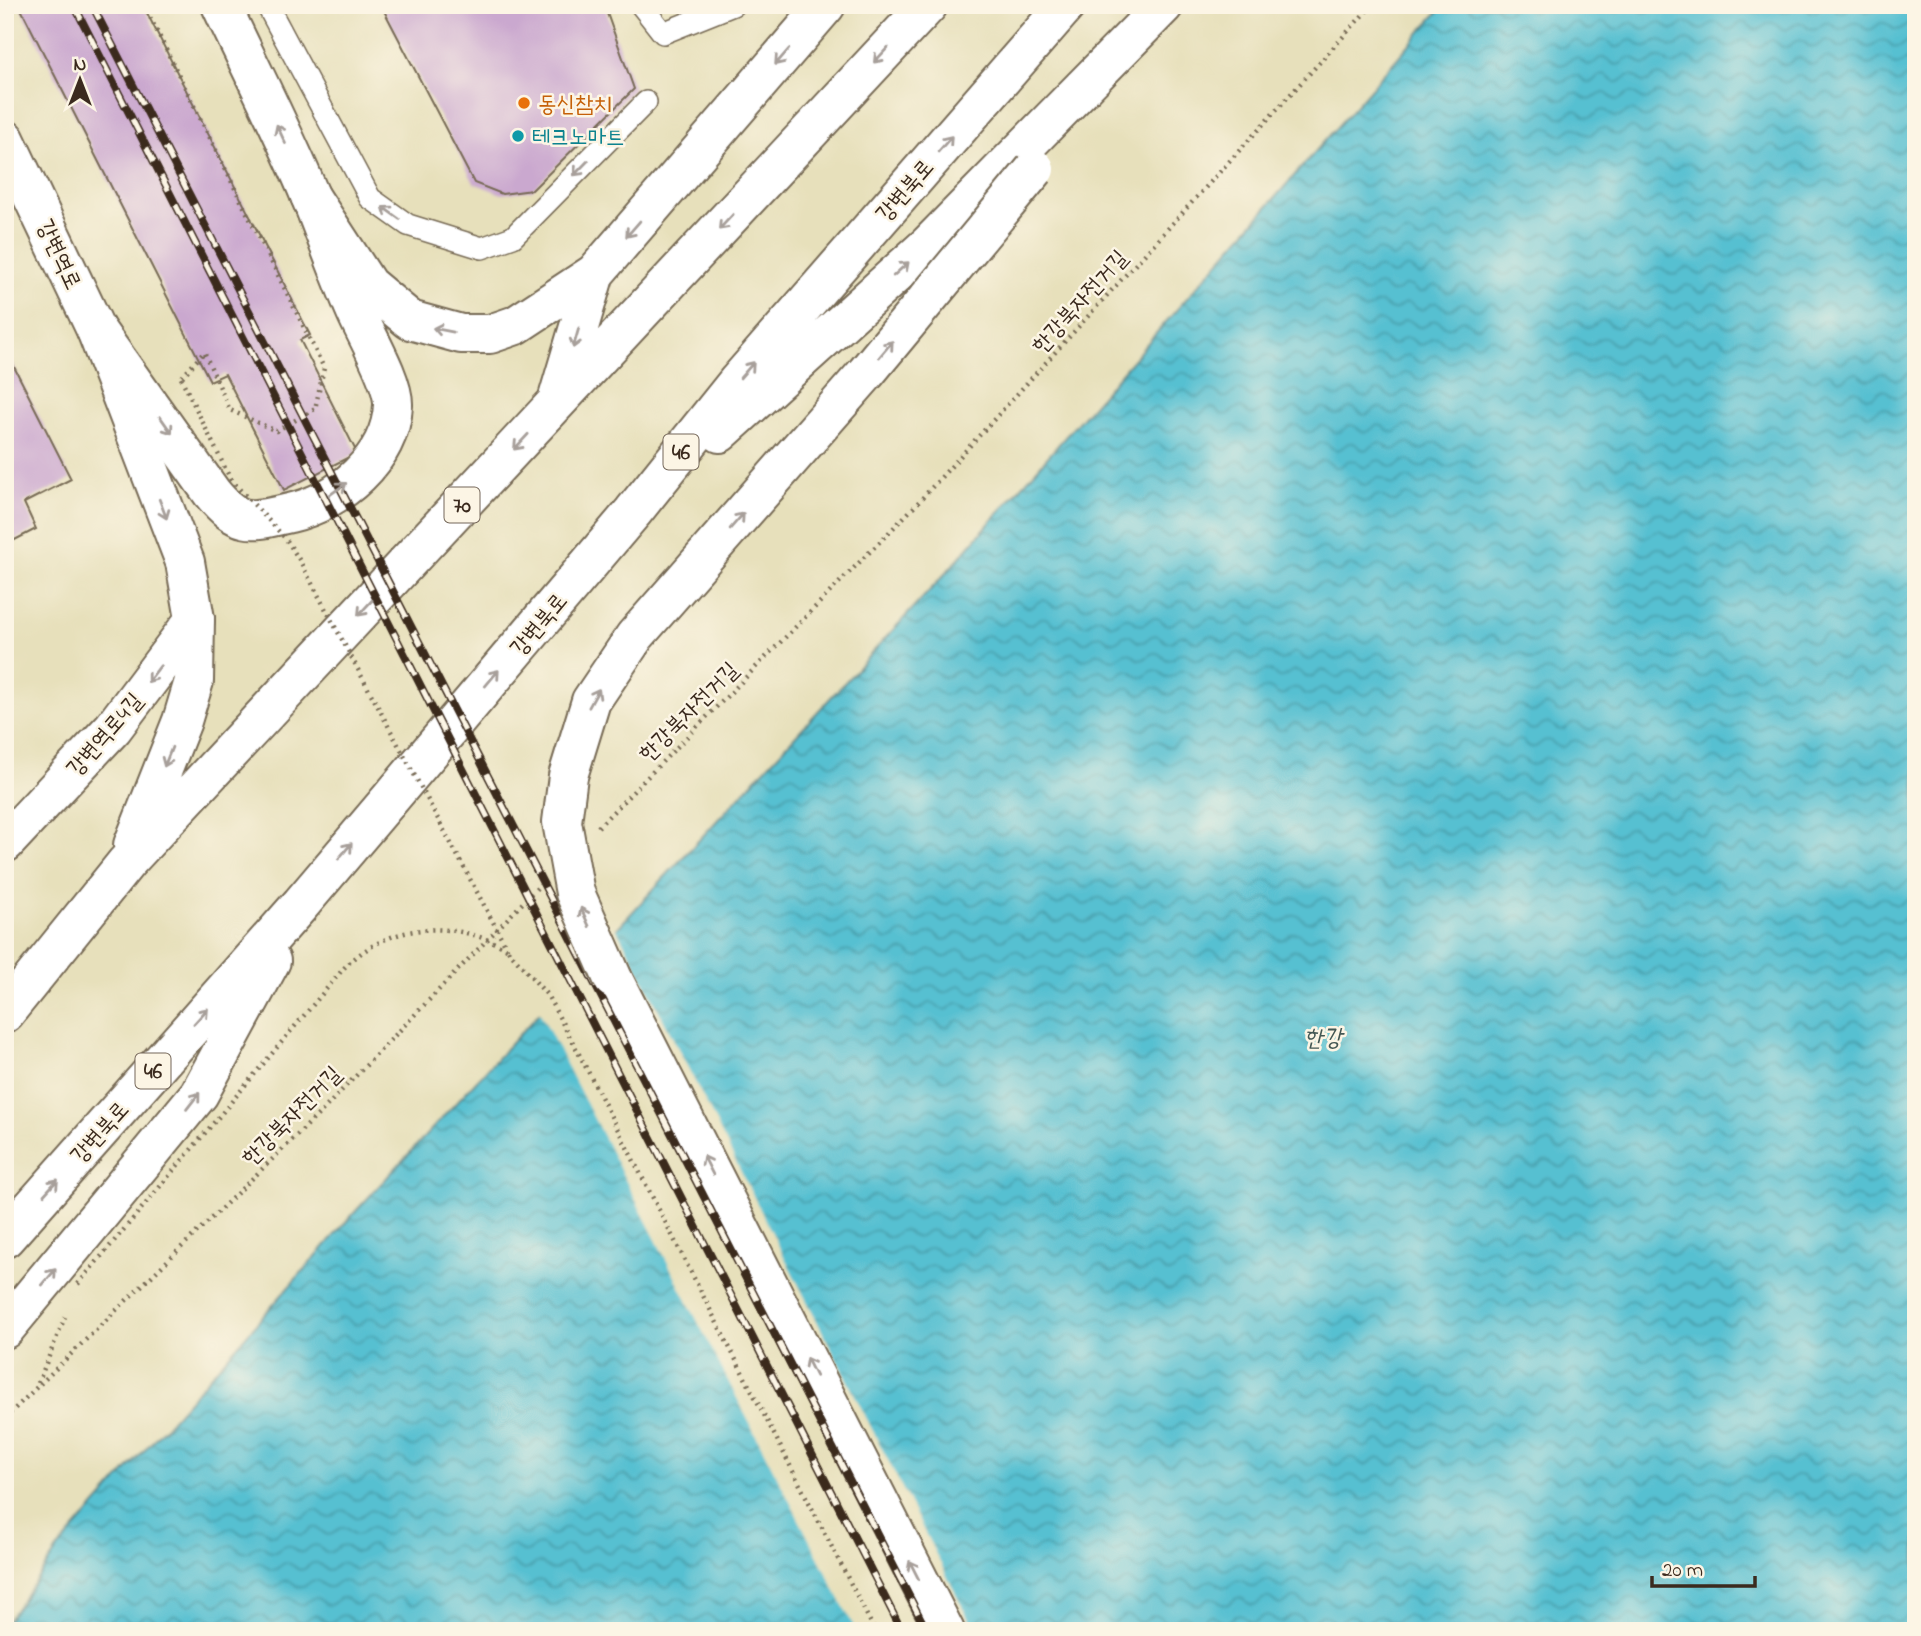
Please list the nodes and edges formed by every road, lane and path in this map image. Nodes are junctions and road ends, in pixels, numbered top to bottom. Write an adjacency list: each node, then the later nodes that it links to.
1 (144, 5): 24 (path, bridge)
2 (221, 5): 13 (main road, one-way to 2)
3 (267, 5): 11 (lane, one-way to 3)
4 (641, 5): 5 (lane)
5 (733, 5)
6 (827, 5): 14 (main road, one-way to 14)
7 (928, 5): 16 (main road, 70, one-way to 16)
8 (1066, 5): 17 (main road, 강변북로 / 46, one-way to 8)
9 (1372, 5): 19 (path, 한강북자전거길)
10 (1160, 10): 17 (main road, one-way to 10); 33 (main road, one-way to 10, bridge)
11 (646, 102)
12 (5, 139): 15 (main road, 강변역로)
13 (310, 196): 14 (main road, one-way to 13); 15 (main road, one-way to 13)
14 (595, 273): 16 (main road, one-way to 16)
15 (96, 330): 18 (main road, one-way to 18)
16 (556, 405): 21 (main road, 70, one-way to 21)
17 (633, 512): 23 (main road, 강변북로 / 46, one-way to 17)
18 (195, 620): 20 (main road, 강변역로4길, one-way to 20); 21 (main road, one-way to 21)
19 (589, 836)
20 (5, 843)
21 (125, 863): 25 (main road, 70)
22 (540, 886): 30 (path, 한강북자전거길)
23 (301, 904): 26 (main road, 강변북로 / 46, one-way to 23); 29 (main road, one-way to 23)
24 (508, 950): 27 (path, bridge); 32 (path)
25 (5, 1013)
26 (5, 1238)
27 (73, 1296)
28 (68, 1309): 30 (path)
29 (5, 1329)
30 (37, 1385): 31 (path, 한강북자전거길)
31 (5, 1418)
32 (875, 1631)
33 (946, 1631)

